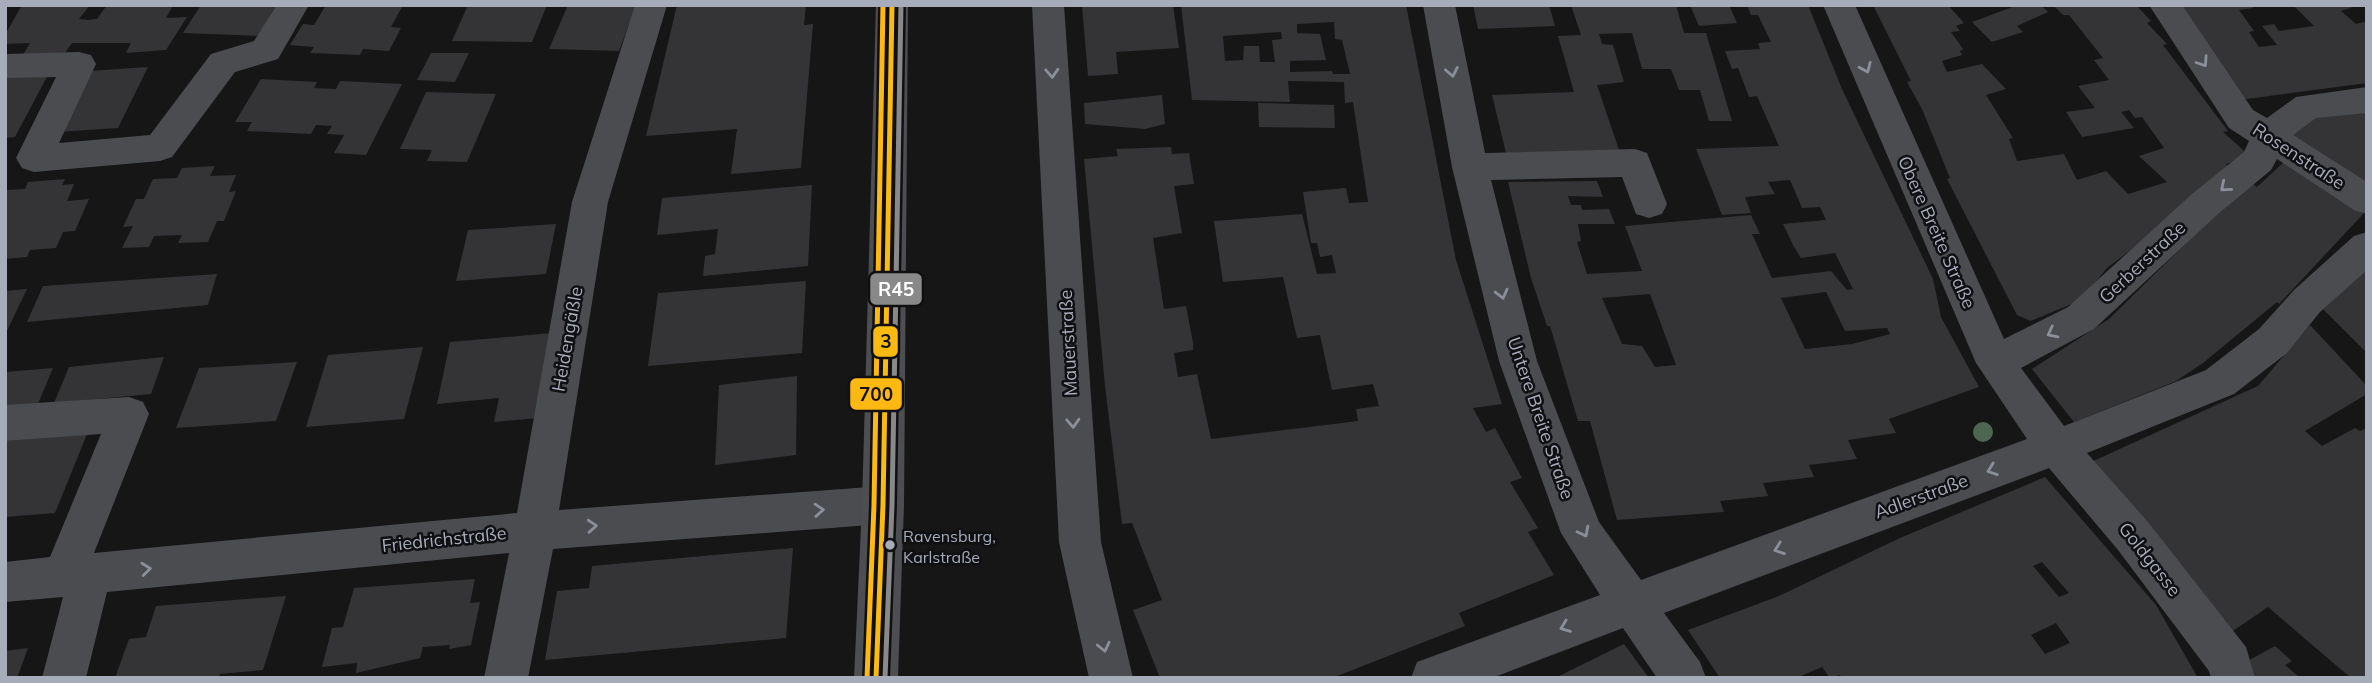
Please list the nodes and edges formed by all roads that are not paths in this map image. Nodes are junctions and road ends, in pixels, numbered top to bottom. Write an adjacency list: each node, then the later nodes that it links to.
1 (293, 5): 11 (street)
2 (652, 5): 20 (street, Heidengäßle)
3 (892, 5): 19 (main road)
4 (1048, 5): 27 (street, Mauerstraße, one-way to 27)
5 (1439, 5): 12 (street, Untere Breite Straße, one-way to 12)
6 (1839, 5): 16 (street, Obere Breite Straße, one-way to 16)
7 (2165, 5): 10 (street, Rosenstraße, one-way to 10)
8 (5, 66): 11 (street)
9 (2367, 100): 10 (street)
10 (2268, 136): 13 (street, Rosenstraße); 16 (street, Gerberstraße, one-way to 16)
11 (20, 158)
12 (1470, 167): 14 (street); 23 (street, Untere Breite Straße, one-way to 23)
13 (2367, 200)
14 (1649, 204)
15 (2367, 247): 18 (street, Adlerstraße)
16 (1994, 363): 18 (street, Obere Breite Straße)
17 (5, 423): 21 (street)
18 (2056, 447): 23 (street, Adlerstraße, one-way to 23); 30 (street, Goldgasse)
19 (883, 505): 20 (street, Friedrichstraße, one-way to 19); 26 (main road)
20 (535, 530): 21 (street, Friedrichstraße, one-way to 20); 25 (street, Heidengäßle)
21 (77, 576): 22 (street, Friedrichstraße); 24 (street)
22 (5, 582)
23 (1630, 603): 28 (street, Adlerstraße, one-way to 28); 29 (street, Untere Breite Straße)
24 (64, 678)
25 (506, 678)
26 (876, 678)
27 (1111, 678)
28 (1433, 678)
29 (1684, 678)
30 (2233, 678)

